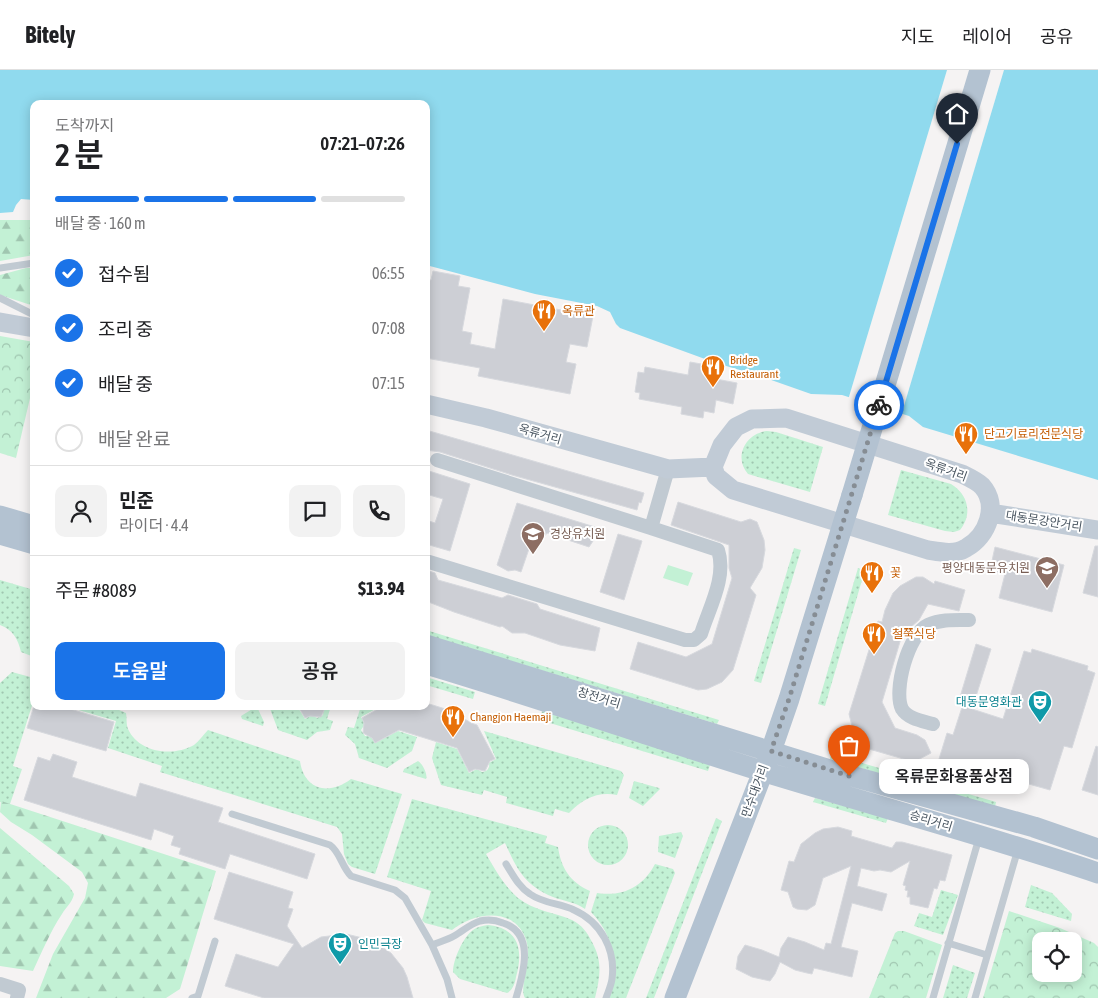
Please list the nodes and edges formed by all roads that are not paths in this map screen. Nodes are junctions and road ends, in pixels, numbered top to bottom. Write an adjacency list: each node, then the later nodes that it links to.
1 (980, 70): 14 (main road, 만수대거리, bridge)
2 (30, 264): 3 (lane)
3 (0, 268)
4 (0, 298): 5 (lane)
5 (30, 313)
6 (0, 322): 7 (street)
7 (30, 327)
8 (430, 405): 11 (street, 옥류거리)
9 (437, 460): 16 (street)
10 (713, 467): 11 (street, 옥류거리); 12 (street, 옥류거리); 14 (street)
11 (668, 469): 16 (street)
12 (990, 513): 14 (street); 17 (street, 대동문강안거리)
13 (0, 516): 15 (main road)
14 (843, 524): 25 (main road, 만수대거리)
15 (30, 525)
16 (651, 528): 20 (street)
17 (1098, 530)
18 (0, 534): 19 (main road)
19 (30, 543)
20 (430, 562)
21 (969, 620): 24 (street)
22 (430, 646): 25 (main road, 창전거리)
23 (430, 665): 26 (main road, 창전거리)
24 (933, 724)
25 (771, 751): 26 (main road, 만수대거리); 30 (main road, 승리거리)
26 (764, 772): 28 (main road, 승리거리); 43 (main road, 만수대거리)
27 (232, 814): 35 (lane)
28 (980, 836): 29 (main road, 승리거리); 34 (lane)
29 (1018, 846): 32 (main road, 승리거리); 36 (lane)
30 (1098, 849)
31 (506, 864): 42 (lane)
32 (1098, 872)
33 (215, 941): 39 (lane)
34 (948, 944): 36 (lane); 44 (lane)
35 (432, 945): 40 (lane); 41 (lane)
36 (987, 955): 45 (lane)
37 (0, 984): 38 (street)
38 (18, 994)
39 (192, 998)
40 (452, 998)
41 (516, 998)
42 (606, 998)
43 (675, 998)
44 (933, 998)
45 (975, 998)

